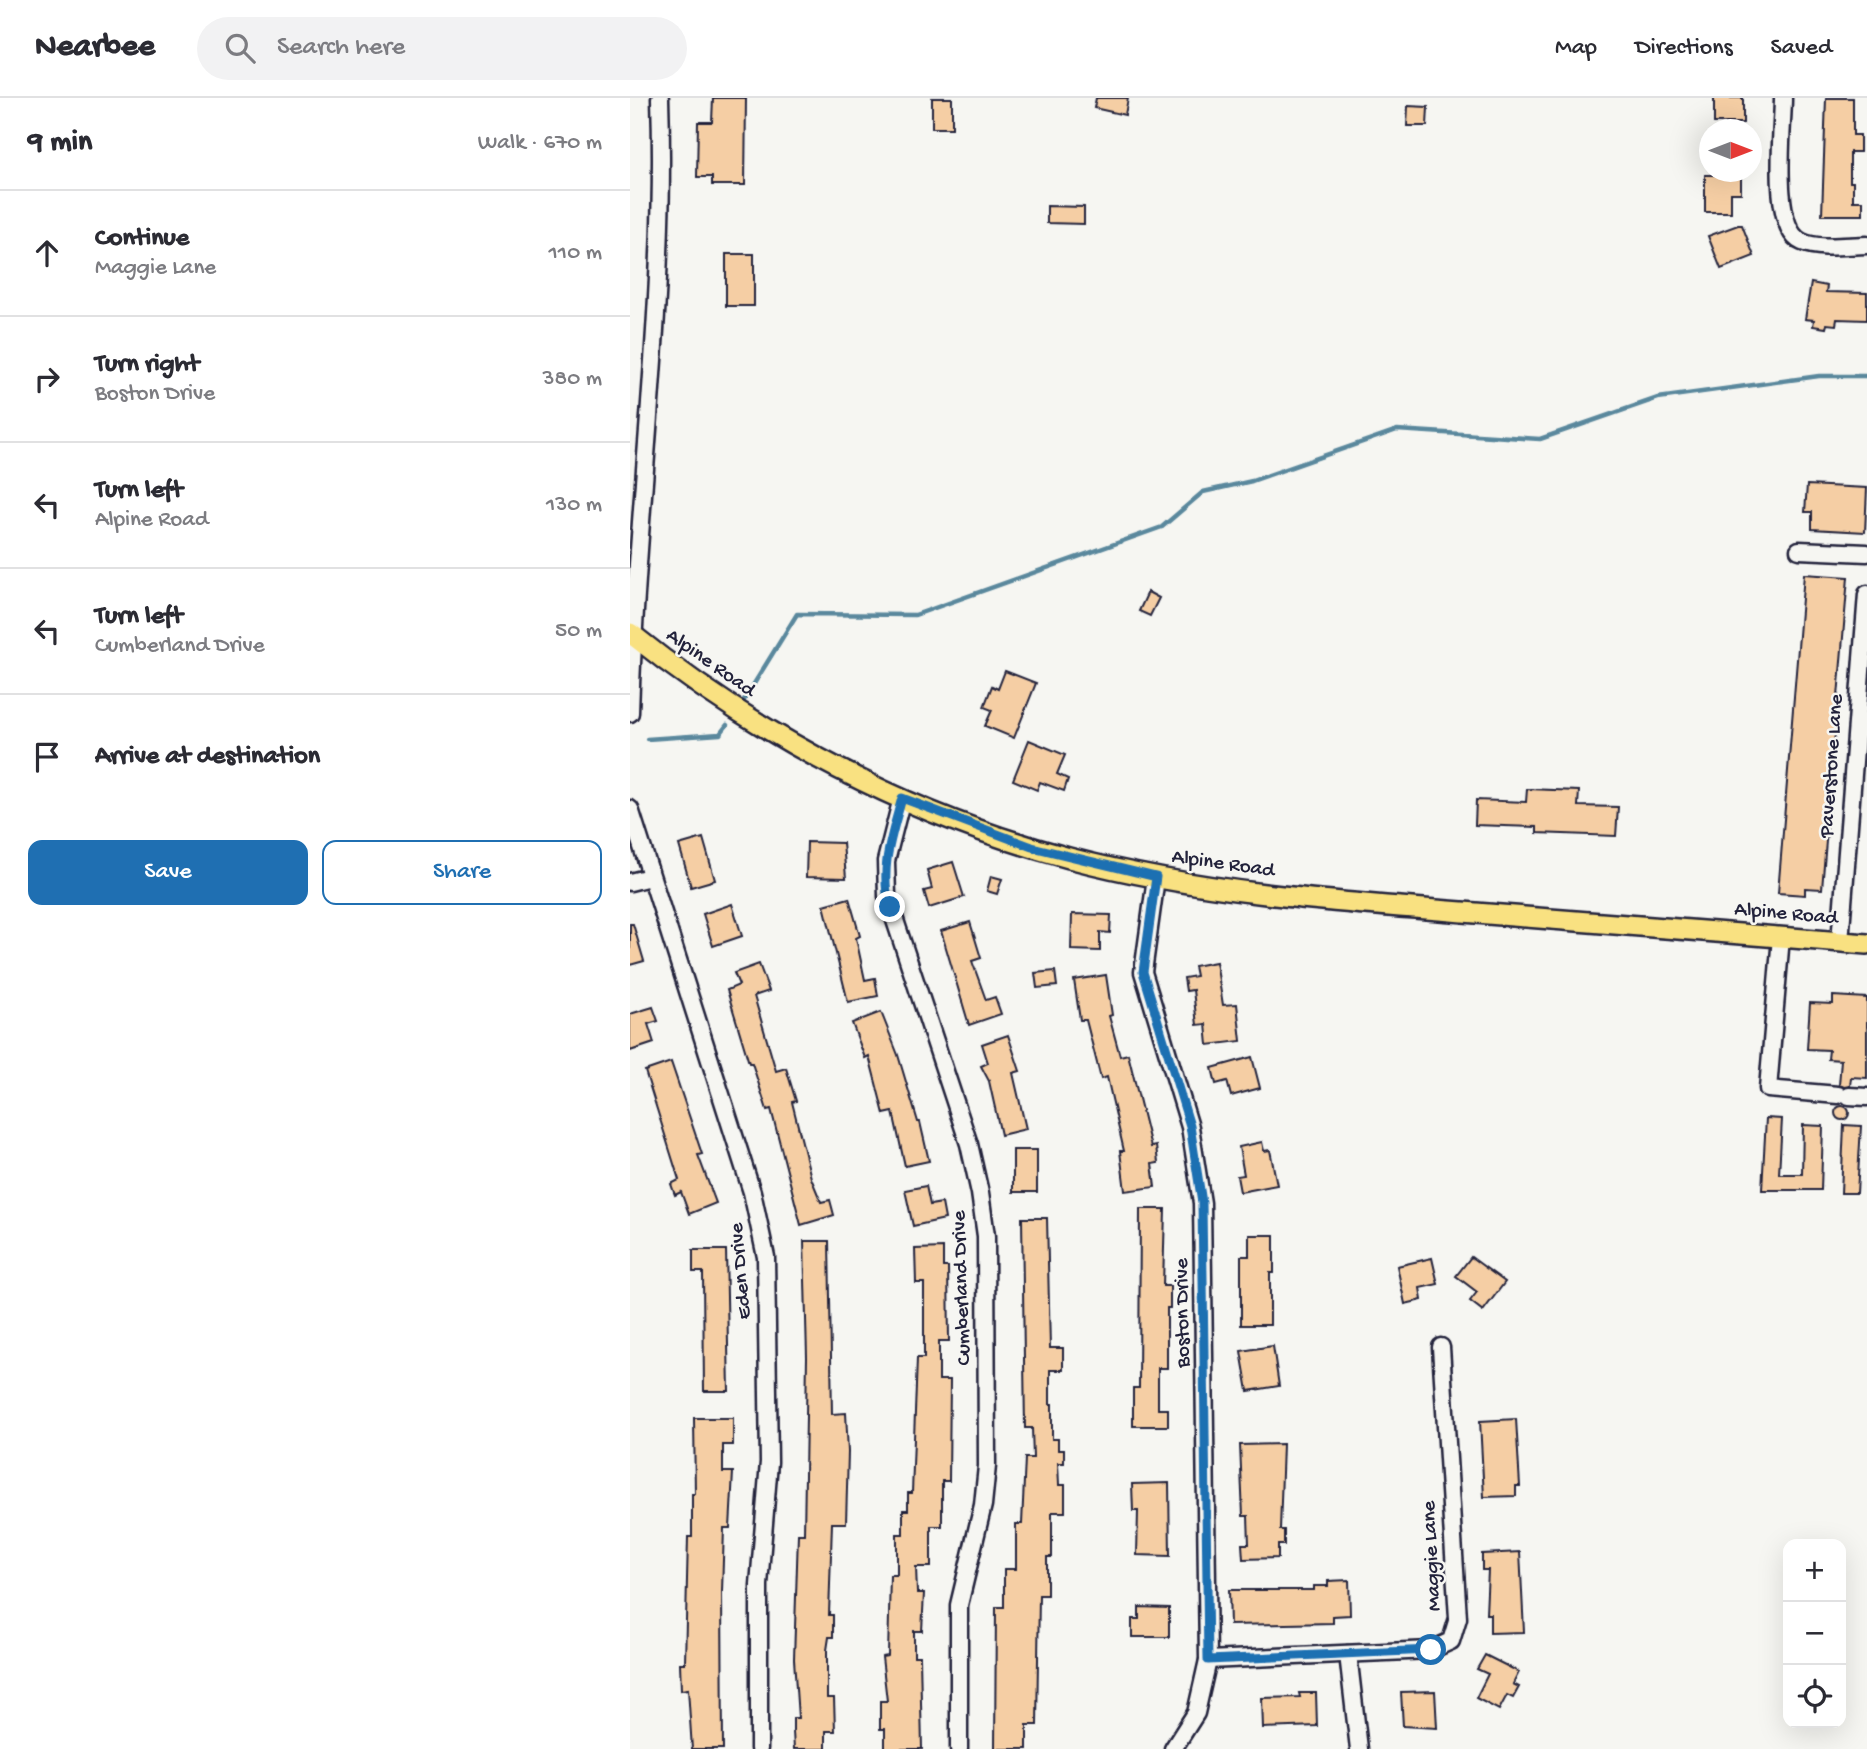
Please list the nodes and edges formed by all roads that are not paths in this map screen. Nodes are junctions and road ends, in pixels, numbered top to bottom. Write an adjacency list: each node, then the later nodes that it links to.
1 (660, 98): 7 (street)
2 (1783, 98): 3 (street)
3 (1867, 245)
4 (1799, 550): 5 (street)
5 (1867, 553)
6 (1867, 594): 15 (street, Paverstone Lane)
7 (631, 634): 8 (street); 9 (main road, Alpine Road)
8 (630, 713)
9 (902, 798): 12 (main road, Alpine Road); 22 (street, Cumberland Drive)
10 (630, 809): 11 (street, Eden Drive)
11 (650, 877): 13 (street); 21 (street, Eden Drive)
12 (1156, 877): 14 (main road, Alpine Road); 20 (street, Boston Drive)
13 (630, 882)
14 (1781, 937): 15 (main road, Alpine Road); 17 (street)
15 (1840, 942): 16 (main road, Alpine Road)
16 (1867, 944)
17 (1867, 1097)
18 (1441, 1348): 19 (street, Maggie Lane)
19 (1348, 1654): 20 (street, Maggie Lane); 24 (street)
20 (1208, 1660): 23 (street, Boston Drive)
21 (759, 1749)
22 (959, 1749)
23 (1173, 1749)
24 (1359, 1749)

